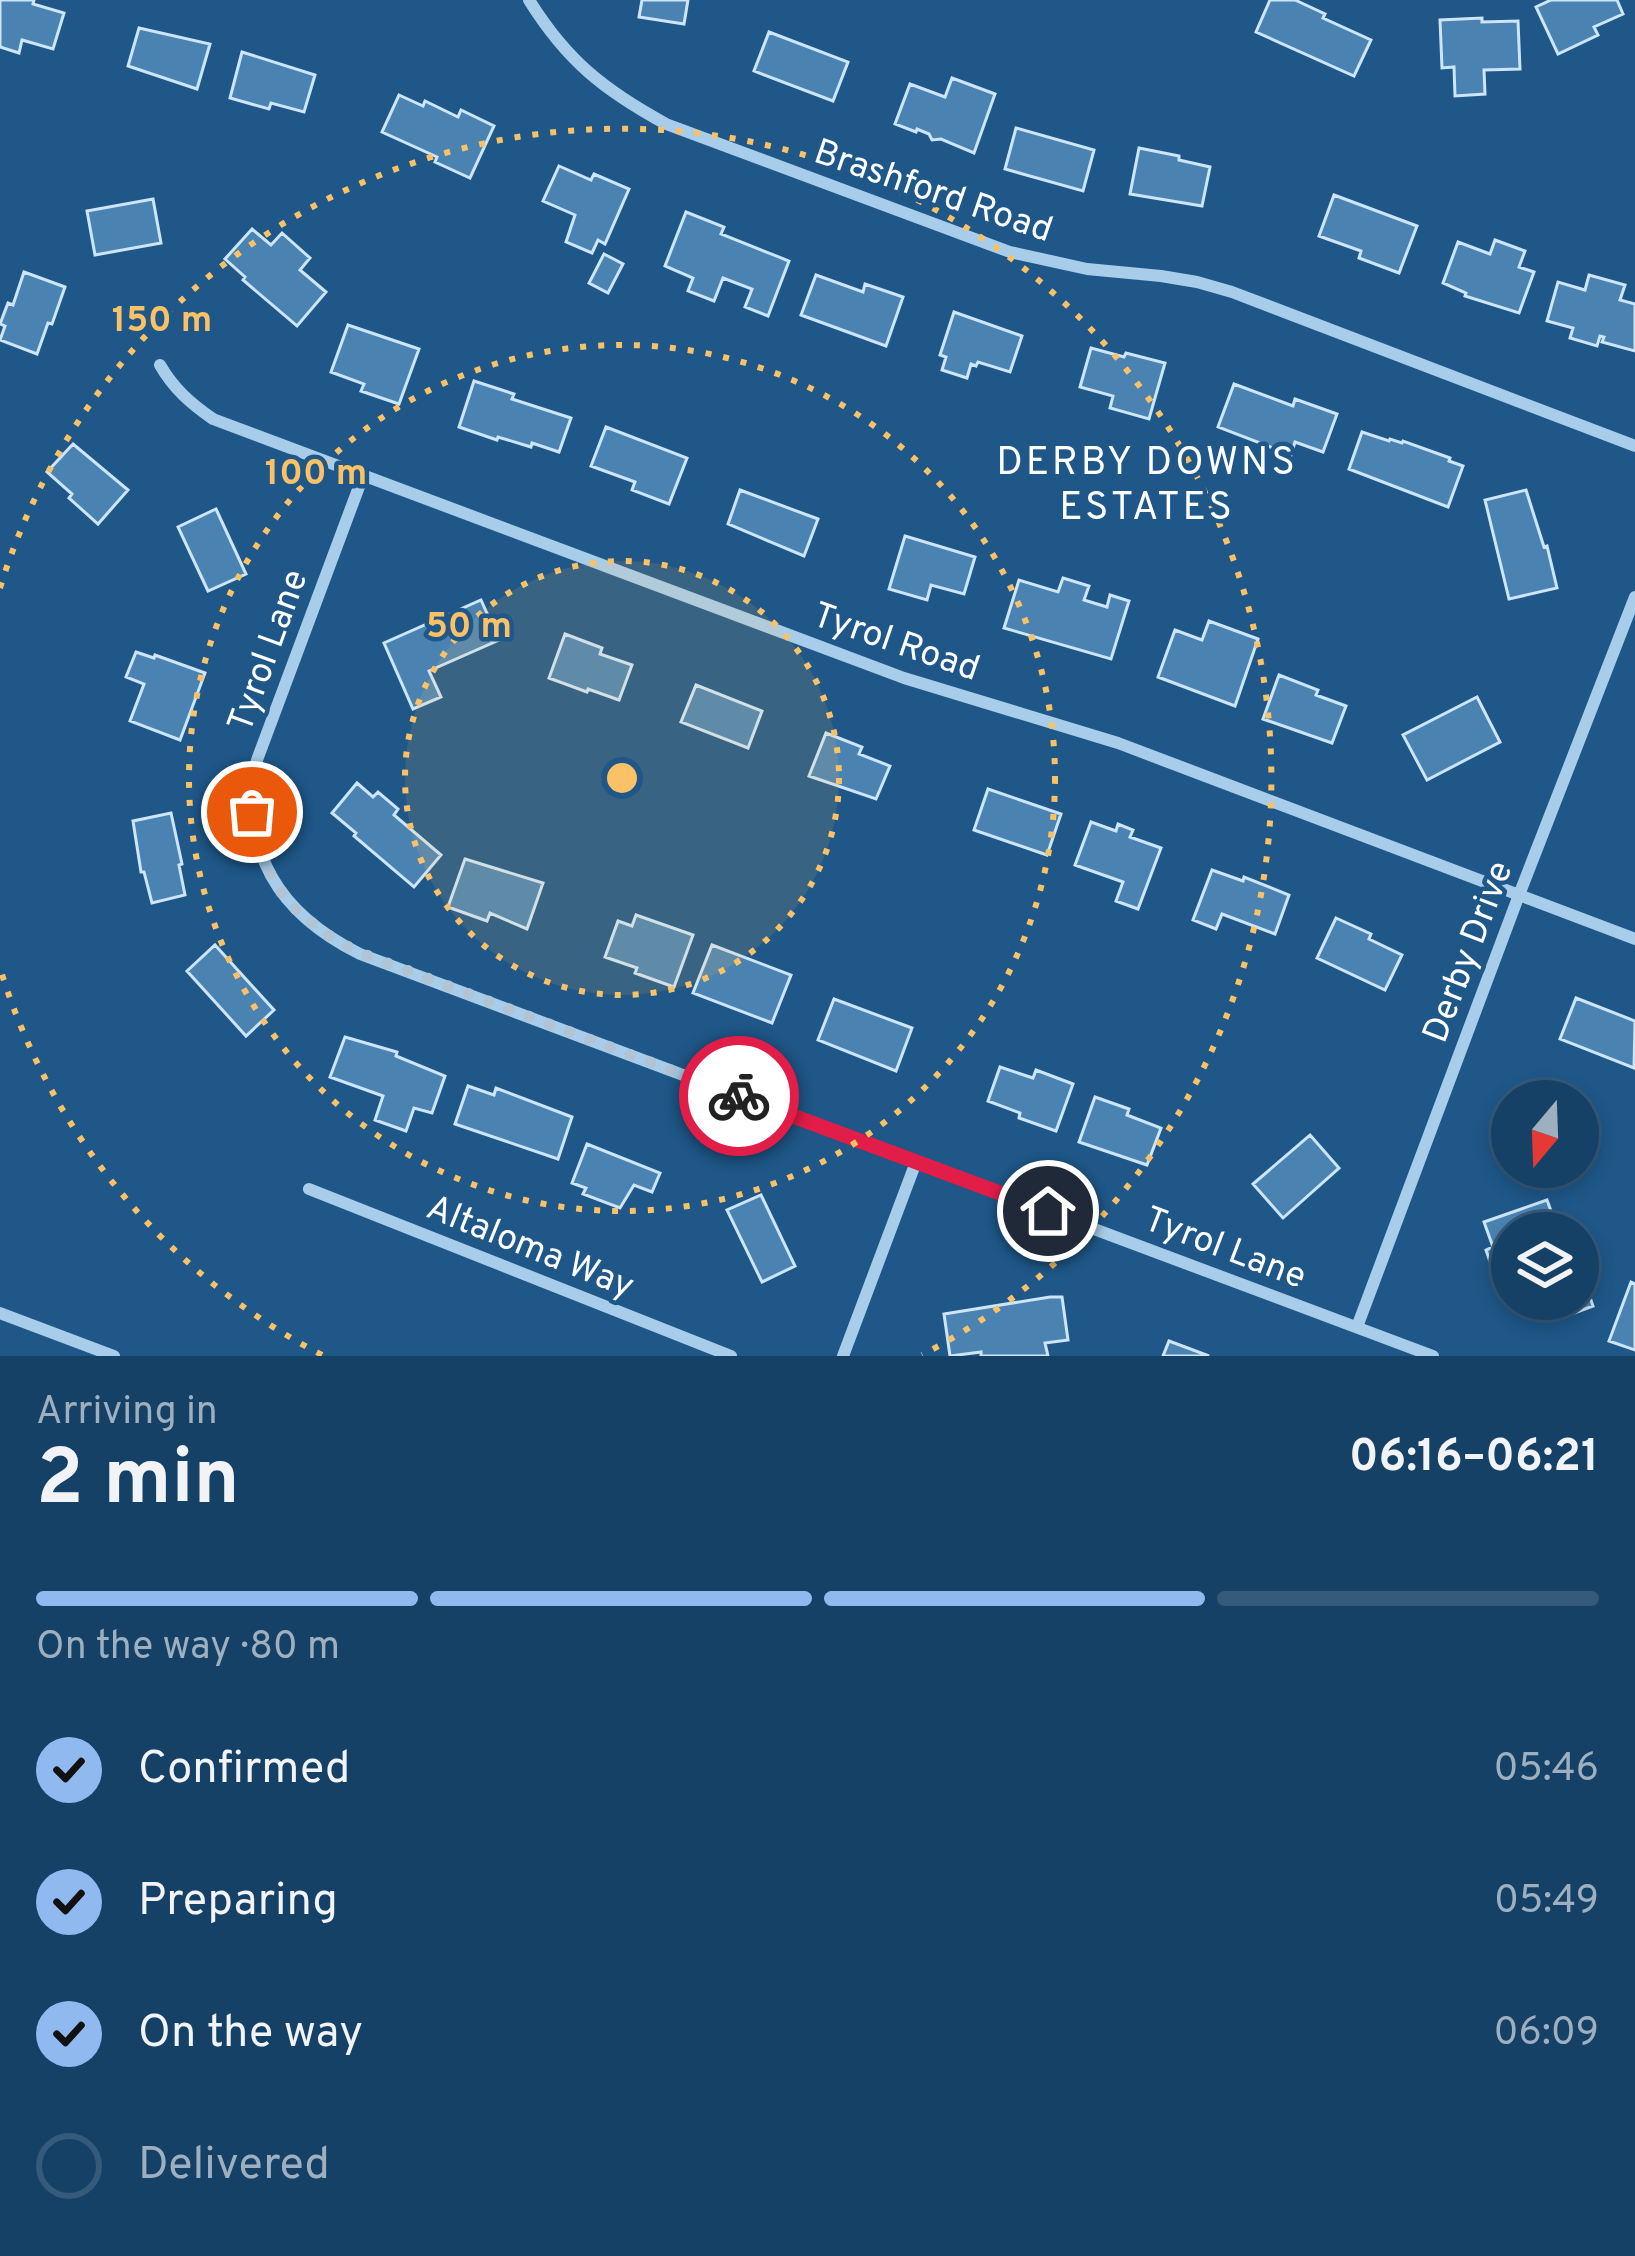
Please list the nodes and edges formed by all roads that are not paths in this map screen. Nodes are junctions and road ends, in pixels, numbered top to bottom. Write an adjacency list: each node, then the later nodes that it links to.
1 (529, 0): 3 (street, Brashford Road)
2 (160, 364): 4 (street, Tyrol Road)
3 (1635, 446)
4 (363, 476): 6 (street, Tyrol Road); 8 (street, Tyrol Lane)
5 (1635, 597): 6 (street, Derby Drive)
6 (1519, 895): 7 (street, Tyrol Road); 11 (street, Derby Drive)
7 (1635, 939)
8 (916, 1162): 11 (street, Tyrol Lane); 14 (street)
9 (309, 1189): 13 (street, Altaloma Way)
10 (0, 1313): 12 (street)
11 (1357, 1327): 15 (street, Tyrol Lane)
12 (114, 1356)
13 (731, 1356)
14 (843, 1356)
15 (1433, 1356)

